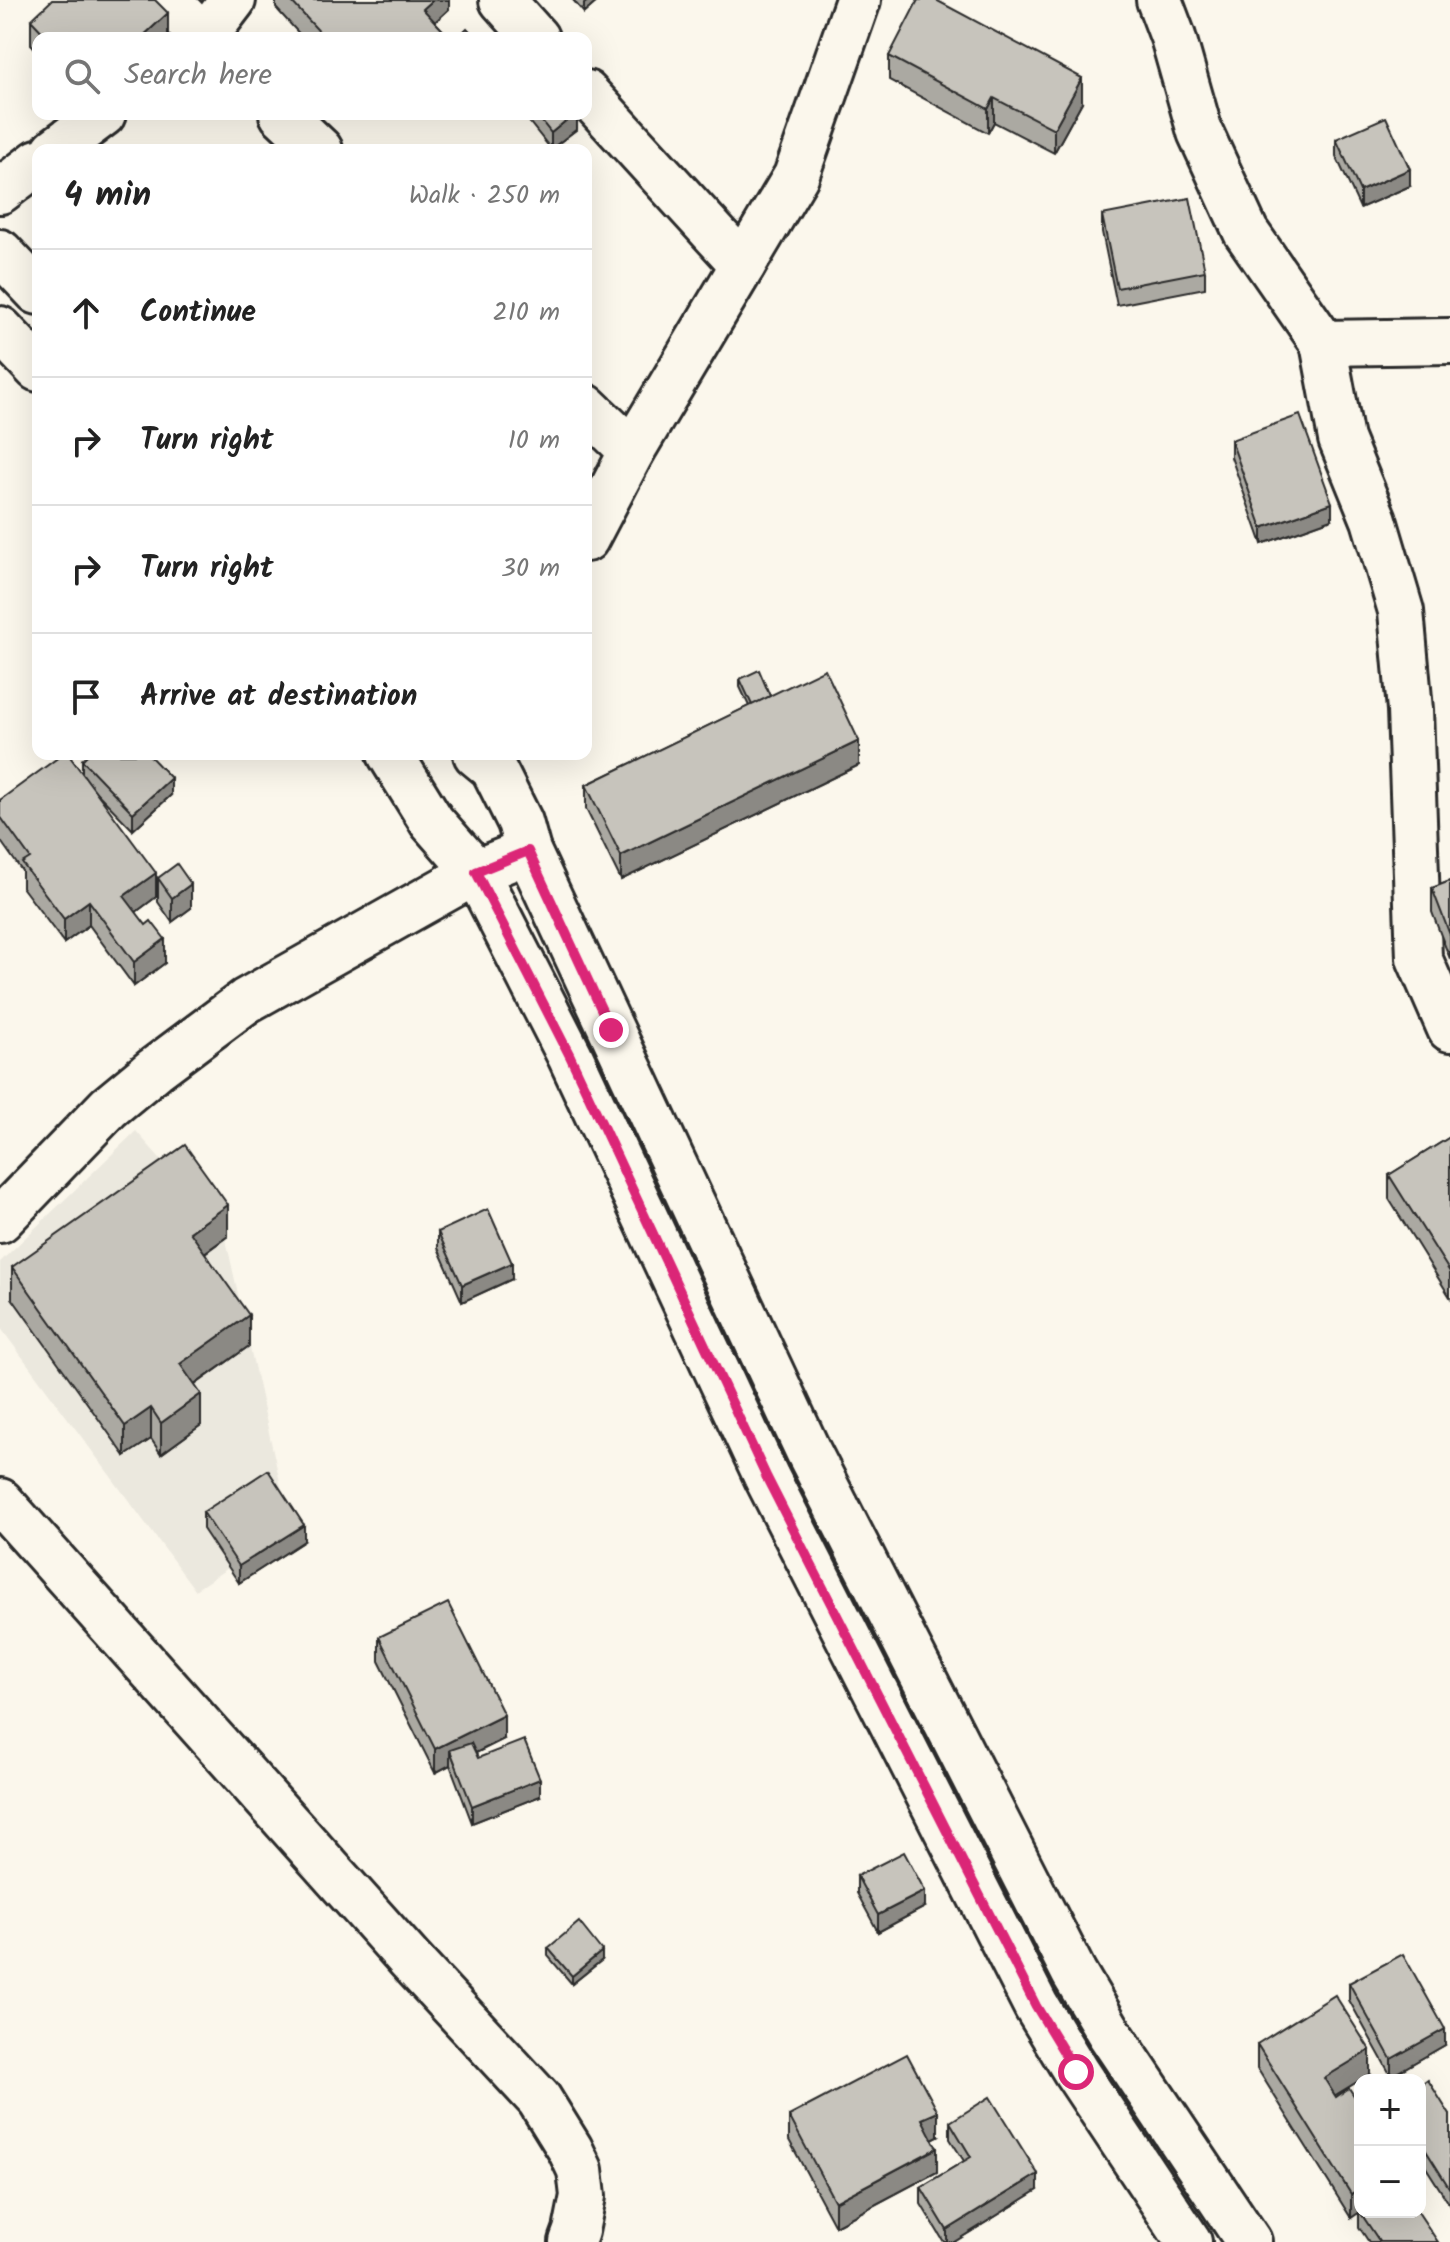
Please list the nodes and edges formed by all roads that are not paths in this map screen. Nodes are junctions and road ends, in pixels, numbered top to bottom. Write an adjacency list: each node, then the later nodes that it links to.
1 (167, 0): 6 (main road)
2 (233, 0): 7 (main road)
3 (502, 0): 8 (main road)
4 (858, 0): 17 (main road)
5 (1159, 0): 21 (main road)
6 (198, 32)
7 (209, 32)
8 (531, 32)
9 (592, 100): 17 (main road)
10 (95, 120): 12 (main road)
11 (288, 120): 13 (main road)
12 (63, 144)
13 (314, 144)
14 (32, 167): 15 (main road)
15 (0, 191)
16 (0, 252): 18 (main road)
17 (743, 265): 24 (main road)
18 (32, 286)
19 (0, 329): 22 (main road)
20 (1450, 341): 21 (main road)
21 (1323, 343): 31 (main road)
22 (32, 363)
23 (592, 413): 24 (main road)
24 (632, 451): 25 (main road)
25 (592, 528)
26 (394, 760): 28 (main road)
27 (485, 761): 28 (main road); 29 (main road)
28 (432, 822): 30 (main road)
29 (528, 851): 30 (main road); 36 (main road)
30 (476, 872): 32 (main road); 35 (main road)
31 (1450, 1029)
32 (0, 1220)
33 (0, 1501): 34 (main road)
34 (572, 2242)
35 (1189, 2242)
36 (1249, 2242)

